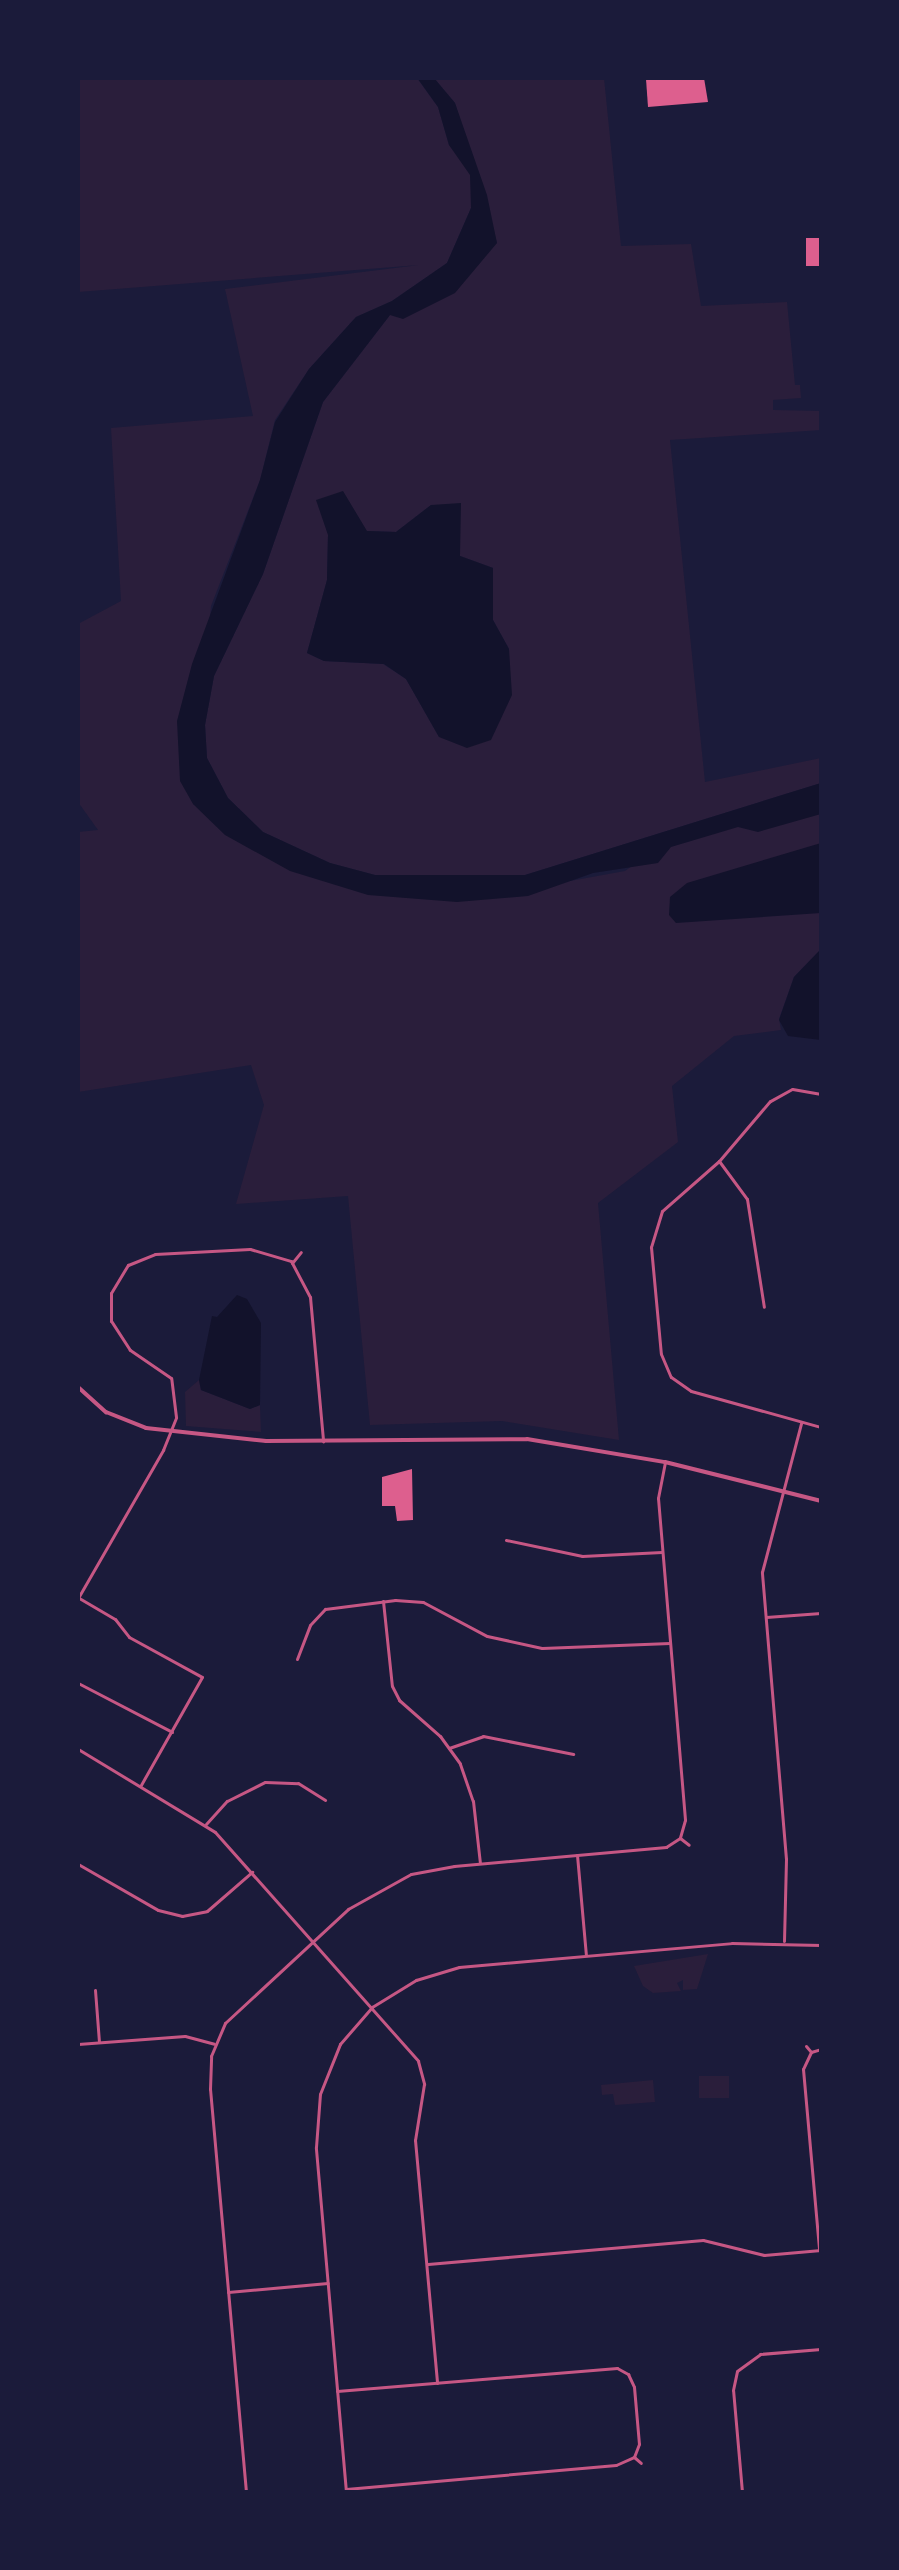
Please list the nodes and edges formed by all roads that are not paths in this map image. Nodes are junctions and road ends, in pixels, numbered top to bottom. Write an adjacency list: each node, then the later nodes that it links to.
1 (821, 1094): 2 (street)
2 (719, 1161): 5 (street); 7 (street)
3 (301, 1252): 4 (street)
4 (292, 1263): 9 (street); 10 (street)
5 (764, 1307)
6 (78, 1387): 9 (street)
7 (802, 1423): 8 (street); 12 (street)
8 (821, 1427)
9 (172, 1431): 10 (street); 16 (street)
10 (323, 1441): 11 (street)
11 (665, 1462): 12 (street); 15 (street)
12 (781, 1493): 13 (street); 19 (street)
13 (821, 1501)
14 (506, 1540): 15 (street)
15 (662, 1552): 20 (street)
16 (78, 1598): 23 (street)
17 (383, 1601): 20 (street); 21 (street); 24 (street)
18 (821, 1613): 19 (street)
19 (766, 1617): 37 (street)
20 (670, 1643): 30 (street)
21 (297, 1659)
22 (78, 1683): 23 (street)
23 (172, 1732): 27 (street)
24 (449, 1748): 26 (street); 33 (street)
25 (78, 1749): 27 (street)
26 (573, 1754)
27 (141, 1785): 29 (street)
28 (325, 1800): 29 (street)
29 (206, 1824): 35 (street)
30 (680, 1838): 31 (street); 32 (street)
31 (689, 1845)
32 (577, 1855): 33 (street); 39 (street)
33 (480, 1863): 36 (street)
34 (78, 1864): 35 (street)
35 (252, 1872): 36 (street)
36 (313, 1940): 41 (street); 44 (street)
37 (784, 1941): 38 (street); 39 (street)
38 (821, 1945)
39 (586, 1955): 41 (street)
40 (95, 1990): 42 (street)
41 (372, 2007): 49 (street); 50 (street)
42 (99, 2042): 43 (street); 44 (street)
43 (78, 2044)
44 (214, 2044): 51 (street)
45 (806, 2046): 47 (street)
46 (821, 2049): 47 (street)
47 (811, 2052): 48 (street)
48 (820, 2250): 49 (street)
49 (427, 2264): 53 (street)
50 (328, 2283): 51 (street); 54 (street)
51 (228, 2292): 58 (street)
52 (821, 2349): 59 (street)
53 (437, 2383): 54 (street); 55 (street)
54 (337, 2391): 57 (street)
55 (634, 2457): 56 (street); 57 (street)
56 (641, 2463)
57 (346, 2490)
58 (246, 2492)
59 (742, 2492)

